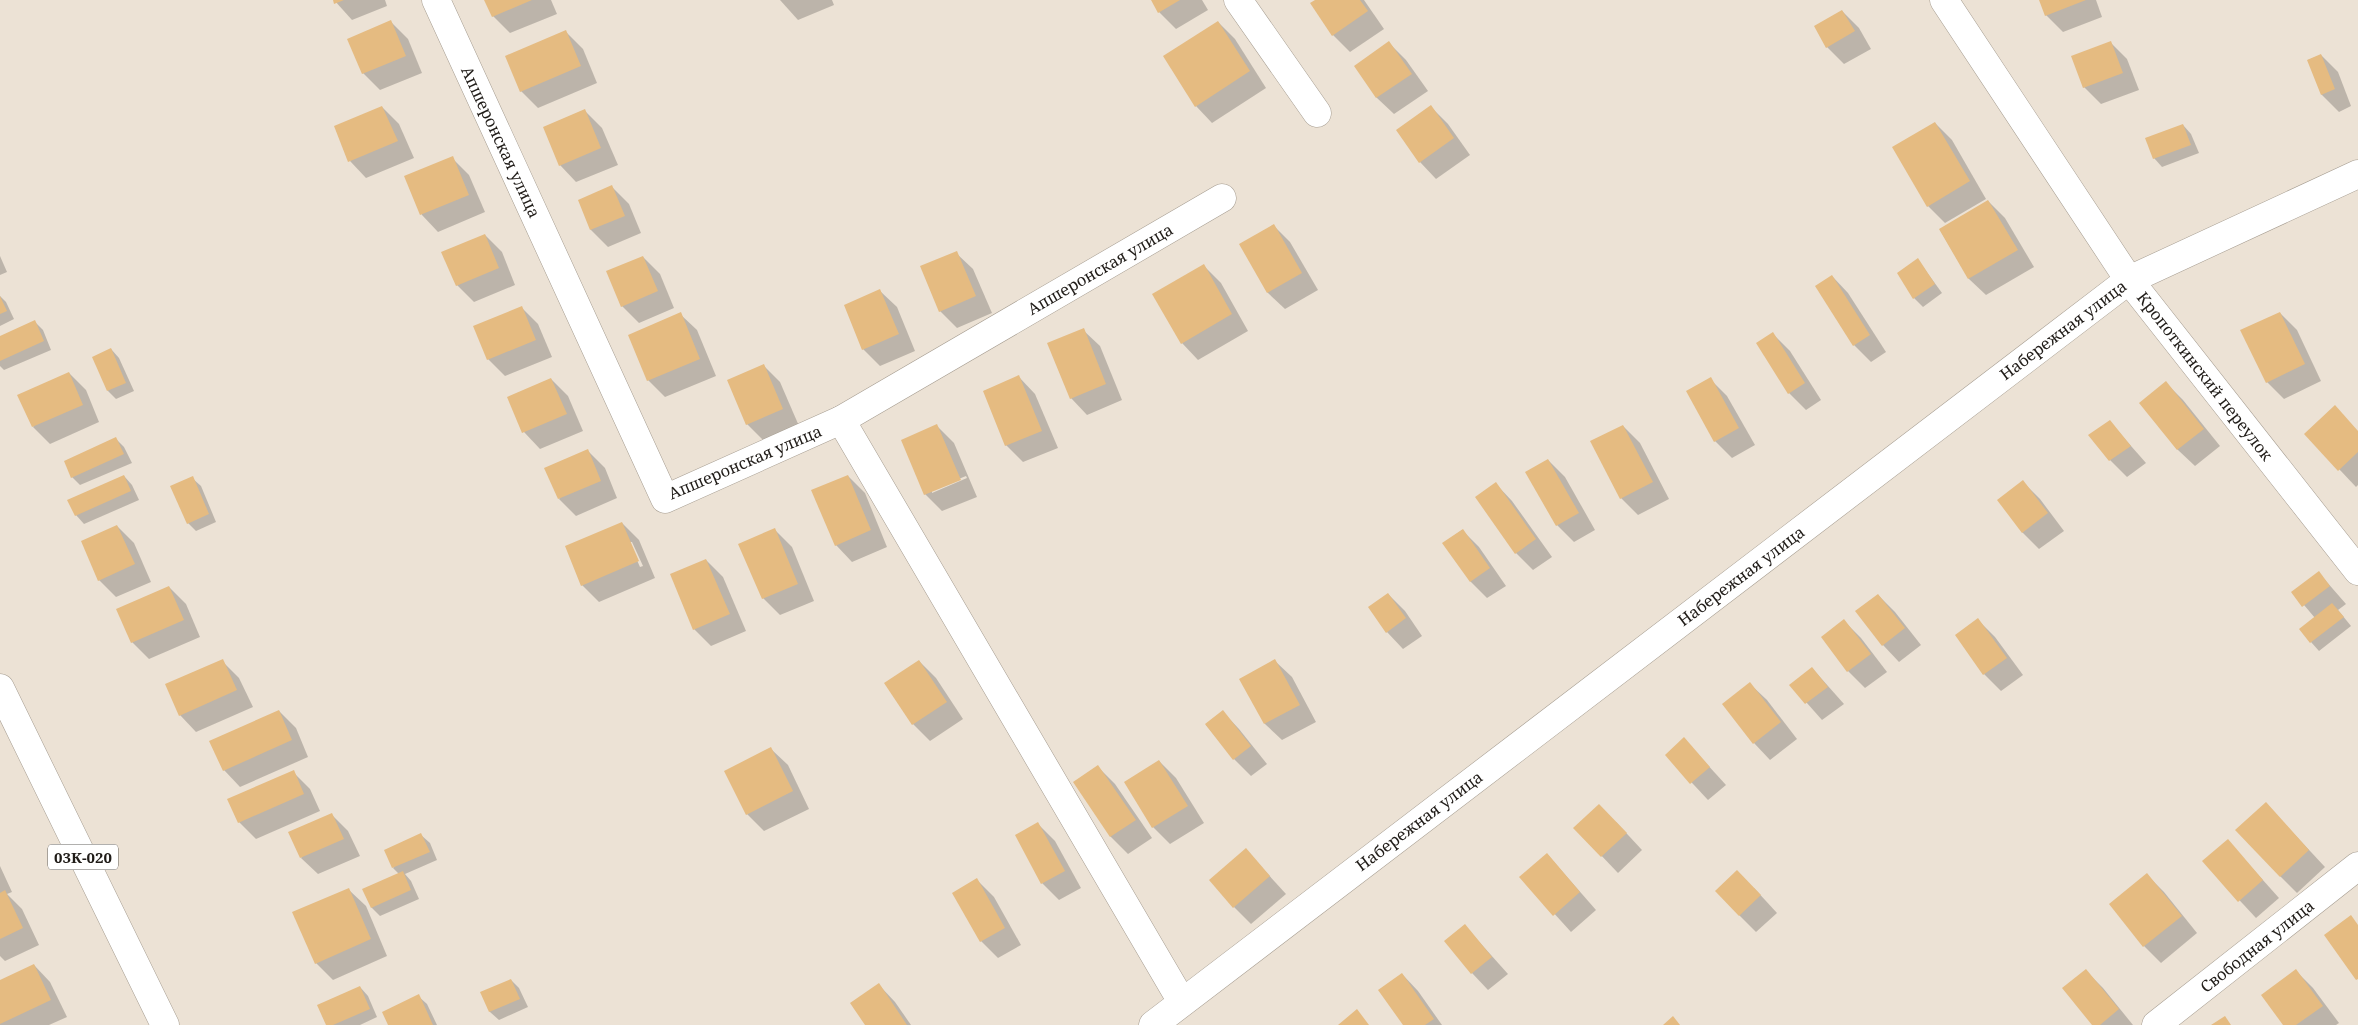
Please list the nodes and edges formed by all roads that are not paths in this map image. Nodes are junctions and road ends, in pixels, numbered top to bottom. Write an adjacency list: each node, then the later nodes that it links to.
1 (436, 0): 8 (street, Апшеронская улица)
2 (1238, 0): 4 (street)
3 (1944, 0): 7 (street, Кропоткинский переулок)
4 (1317, 113)
5 (2358, 174): 7 (street, Набережная улица)
6 (1222, 198): 8 (street, Апшеронская улица)
7 (2129, 280): 9 (street, Кропоткинский переулок); 12 (street, Набережная улица)
8 (840, 420): 12 (street)
9 (2358, 571)
10 (0, 688): 13 (street, 03К-020)
11 (2358, 866): 15 (street, Свободная улица)
12 (1182, 1002): 14 (street, Набережная улица)
13 (165, 1025)
14 (1153, 1025)
15 (2156, 1025)

